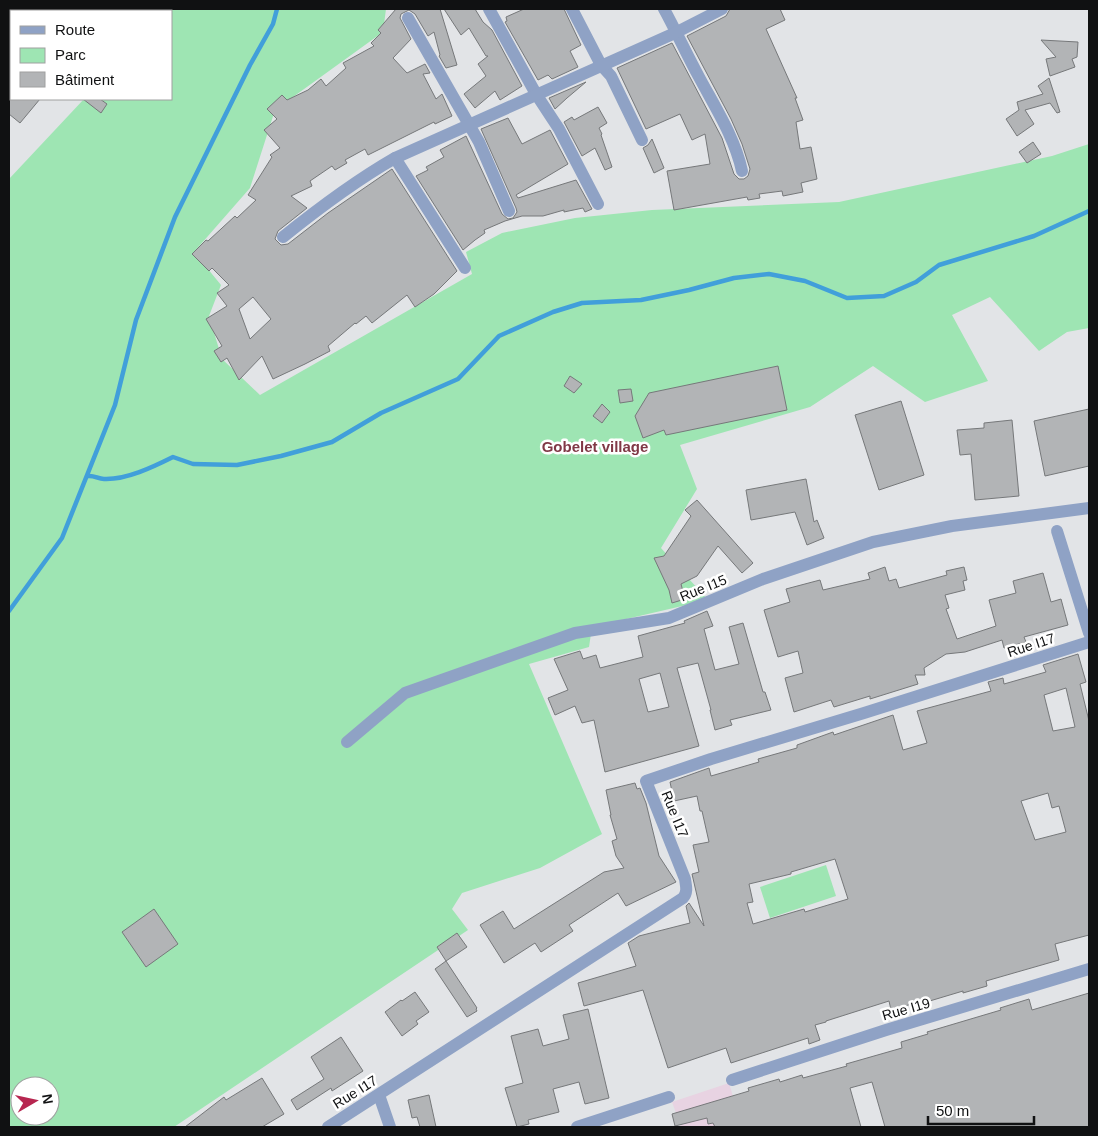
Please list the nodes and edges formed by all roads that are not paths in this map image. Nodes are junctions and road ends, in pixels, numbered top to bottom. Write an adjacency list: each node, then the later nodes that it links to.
1 (489, 9): 8 (street)
2 (572, 9): 7 (street)
3 (664, 9): 6 (street)
4 (722, 9): 6 (street)
5 (408, 18): 9 (street)
6 (675, 33): 7 (street); 12 (street)
7 (601, 65): 8 (street); 10 (street)
8 (536, 94): 9 (street); 13 (street)
9 (469, 124): 11 (street); 14 (street)
10 (642, 140)
11 (395, 158): 15 (street); 16 (street)
12 (742, 171)
13 (598, 204)
14 (509, 211)
15 (283, 237)
16 (465, 268)
17 (1089, 508): 21 (street, Rue I15)
18 (1057, 531): 19 (street)
19 (1089, 633)
20 (1089, 642): 24 (street, Rue I17)
21 (347, 742)
22 (1089, 969): 23 (street, Rue I19)
23 (732, 1080)
24 (379, 1095): 26 (street, Rue I17); 27 (street)
25 (669, 1097): 28 (street)
26 (328, 1127)
27 (390, 1127)
28 (577, 1127)

